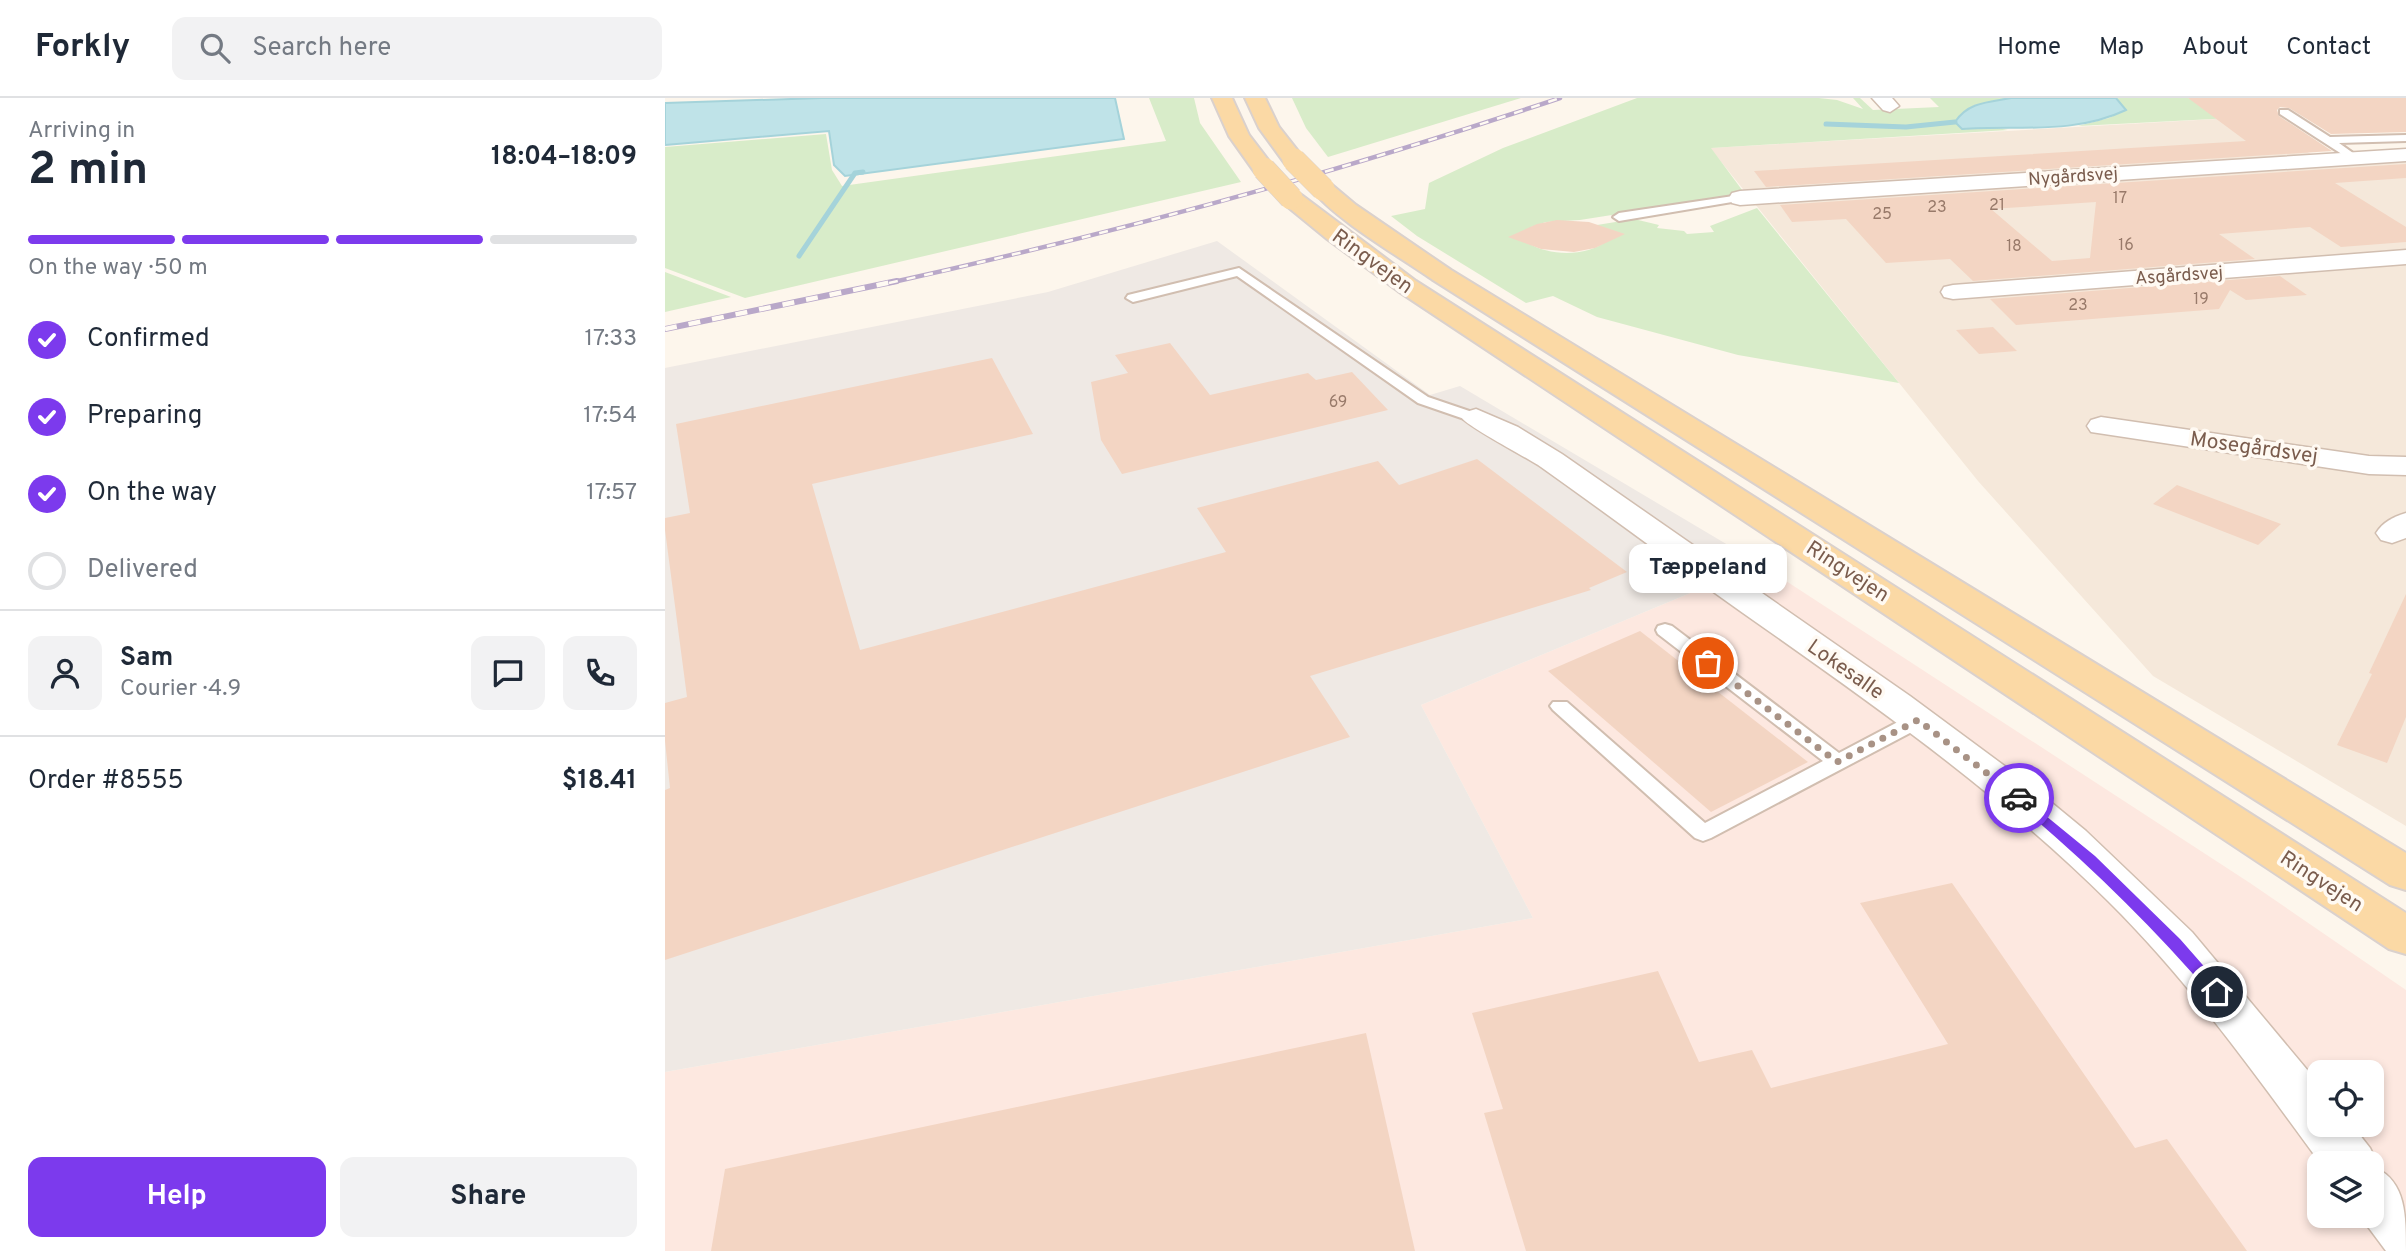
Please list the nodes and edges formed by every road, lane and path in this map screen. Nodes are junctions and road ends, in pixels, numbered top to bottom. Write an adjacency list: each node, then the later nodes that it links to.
1 (1222, 98): 8 (main road, Ringvejen, bridge)
2 (1255, 98): 8 (main road, Ringvejen, bridge)
3 (2284, 112): 5 (lane)
4 (2406, 138): 5 (lane)
5 (2328, 140): 7 (lane)
6 (2406, 155): 7 (street, Nygårdsvej)
7 (2355, 158): 9 (street, Nygårdsvej)
8 (1307, 193): 21 (main road, Ringvejen); 22 (main road, Ringvejen)
9 (1740, 198): 10 (lane)
10 (1619, 217)
11 (2406, 257): 12 (street, Asgårdsvej)
12 (1953, 292)
13 (1133, 298): 14 (lane)
14 (1476, 418): 19 (street, Lokesalle)
15 (2101, 426): 16 (street, Mosegårdsvej)
16 (2406, 466)
17 (1665, 630): 20 (lane)
18 (1560, 706): 20 (lane)
19 (1918, 720): 20 (lane); 23 (street, Lokesalle)
20 (1837, 762)
21 (2406, 874)
22 (2406, 936)
23 (2307, 1108)
24 (2330, 1137): 25 (street, Lokesalle)
25 (2341, 1151)
26 (2384, 1206): 27 (street)
27 (2406, 1234)

